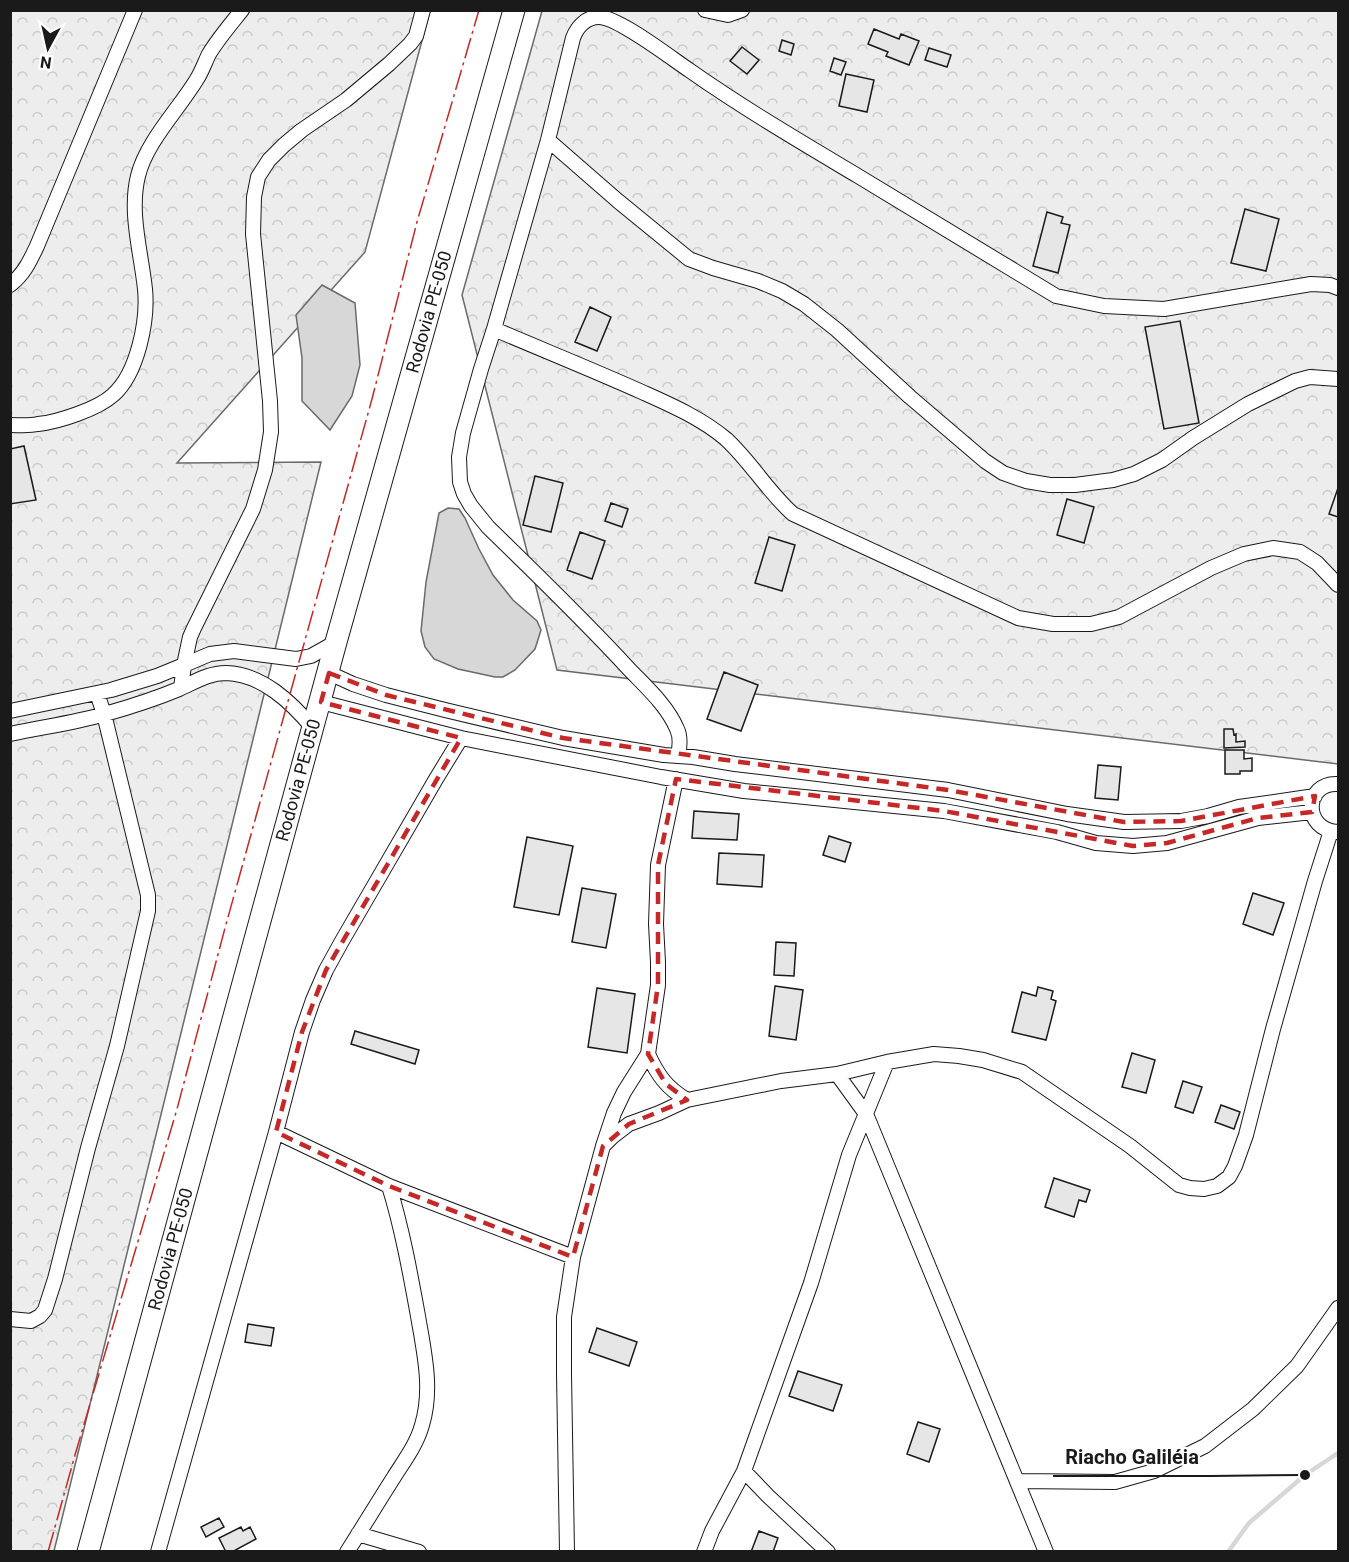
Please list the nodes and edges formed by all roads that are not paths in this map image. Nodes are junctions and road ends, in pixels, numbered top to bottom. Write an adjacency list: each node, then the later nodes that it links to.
1 (135, 10): 8 (street)
2 (242, 10): 12 (street)
3 (423, 10): 16 (street)
4 (514, 10): 14 (main road, Rodovia PE-050)
5 (705, 10): 6 (street)
6 (742, 10)
7 (548, 140): 9 (street); 10 (street); 11 (street)
8 (10, 285)
9 (1338, 288)
10 (494, 329): 13 (street); 31 (street)
11 (1338, 379)
12 (10, 425)
13 (1338, 585)
14 (336, 642): 15 (street); 17 (main road, Rodovia PE-050)
15 (266, 656): 16 (street); 18 (street)
16 (184, 665): 19 (street); 20 (street)
17 (329, 673): 21 (street); 22 (main road, Rodovia PE-050)
18 (257, 680): 19 (street); 27 (street)
19 (181, 688): 25 (street)
20 (97, 693): 24 (street); 25 (street)
21 (386, 695): 23 (street); 26 (street)
22 (321, 702): 26 (street); 27 (main road, Rodovia PE-050)
23 (445, 710): 28 (street); 31 (street)
24 (10, 711)
25 (104, 714): 29 (street); 49 (street)
26 (379, 717): 28 (street)
27 (313, 728): 54 (main road, Rodovia PE-050)
28 (438, 732): 30 (street)
29 (10, 734)
30 (461, 738): 33 (street); 44 (street)
31 (671, 755): 32 (street); 33 (street)
32 (693, 757): 34 (street); 36 (street)
33 (661, 777): 34 (street)
34 (683, 781): 37 (street); 39 (street)
35 (1338, 784): 36 (street)
36 (1315, 796): 37 (street)
37 (1312, 812): 38 (street)
38 (1335, 832): 40 (street)
39 (648, 1054): 42 (street); 45 (street)
40 (887, 1062): 41 (street); 43 (street)
41 (837, 1074): 42 (street); 43 (street)
42 (687, 1100): 45 (street)
43 (866, 1114): 50 (street); 51 (street)
44 (276, 1132): 46 (street); 55 (street)
45 (603, 1146): 47 (street)
46 (389, 1186): 47 (street); 52 (street)
47 (573, 1257): 53 (street)
48 (1338, 1308): 51 (street)
49 (10, 1319)
50 (744, 1471): 58 (street); 59 (street)
51 (1018, 1481): 60 (street)
52 (358, 1534): 56 (street); 57 (street)
53 (571, 1550)
54 (88, 1551)
55 (158, 1551)
56 (347, 1551)
57 (419, 1551)
58 (704, 1551)
59 (828, 1551)
60 (1046, 1551)

